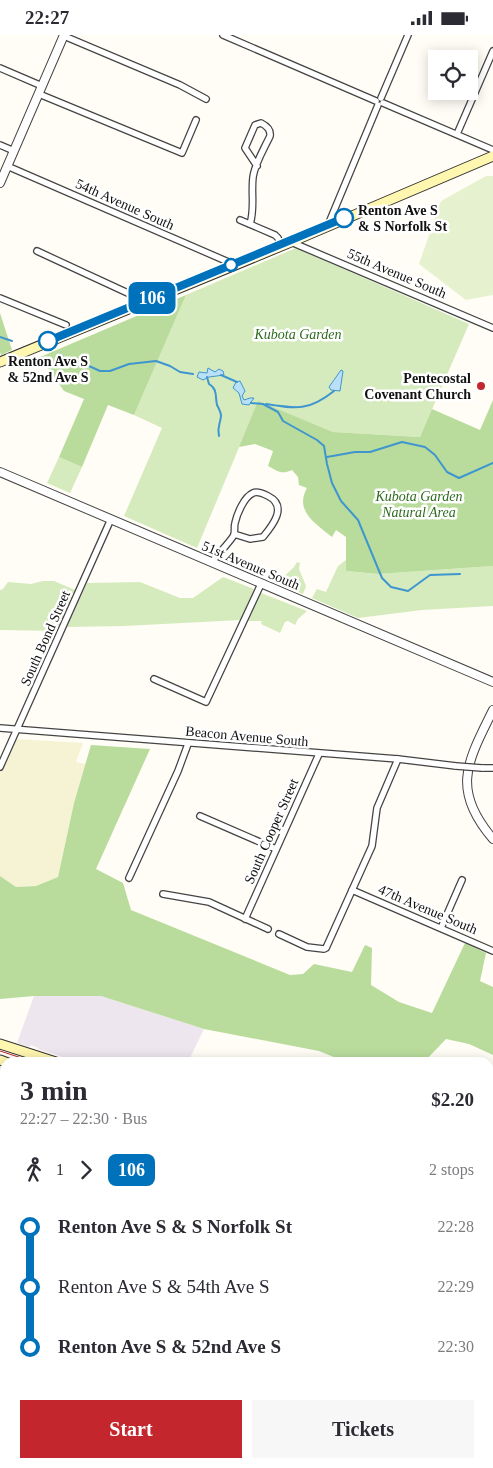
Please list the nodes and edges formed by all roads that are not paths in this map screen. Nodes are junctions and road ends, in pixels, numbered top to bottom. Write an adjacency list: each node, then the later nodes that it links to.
1 (223, 35): 8 (street)
2 (408, 35): 8 (street)
3 (64, 36): 6 (street); 7 (street)
4 (493, 51): 10 (street)
5 (0, 68): 6 (street)
6 (40, 90): 9 (street); 13 (street)
7 (206, 99)
8 (379, 102): 10 (street); 20 (street)
9 (196, 120)
10 (457, 135): 12 (street)
11 (0, 145): 13 (street)
12 (493, 150)
13 (14, 151): 15 (street)
14 (493, 156): 20 (main road)
15 (7, 166): 17 (street); 24 (street, 54th Avenue South)
16 (257, 166): 16 (street); 19 (street)
17 (0, 183)
18 (240, 220): 19 (street)
19 (250, 224): 22 (street)
20 (328, 225): 21 (main road)
21 (291, 241): 22 (main road); 28 (street, 55th Avenue South)
22 (281, 245): 24 (main road)
23 (37, 251): 26 (street)
24 (233, 264): 26 (main road)
25 (0, 298): 27 (street)
26 (145, 301): 29 (main road)
27 (66, 325)
28 (493, 329)
29 (0, 362)
30 (0, 471): 31 (street, 51st Avenue South)
31 (111, 519): 33 (street, 51st Avenue South); 39 (street, South Bond Street)
32 (234, 535): 32 (street); 33 (street)
33 (212, 562): 34 (street, 51st Avenue South)
34 (261, 584): 35 (street); 36 (street, 51st Avenue South)
35 (154, 679)
36 (493, 683)
37 (493, 710): 46 (street)
38 (0, 727): 39 (street, Beacon Avenue South)
39 (18, 729): 40 (street, Beacon Avenue South); 43 (street, South Bond Street)
40 (188, 744): 41 (street, Beacon Avenue South); 48 (street)
41 (319, 754): 42 (street, Beacon Avenue South); 47 (street, South Cooper Street)
42 (398, 759): 44 (street, Beacon Avenue South, bridge); 50 (street)
43 (0, 767)
44 (493, 768)
45 (200, 816): 47 (street)
46 (493, 839)
47 (276, 849): 52 (street, South Cooper Street)
48 (129, 878)
49 (462, 879): 53 (street)
50 (352, 891): 53 (street, 47th Avenue South); 55 (street)
51 (163, 894): 52 (street)
52 (245, 919): 54 (street)
53 (441, 928): 56 (street, 47th Avenue South)
54 (268, 929)
55 (279, 934)
56 (493, 951)
57 (0, 1044): 58 (main road)
58 (40, 1057)

